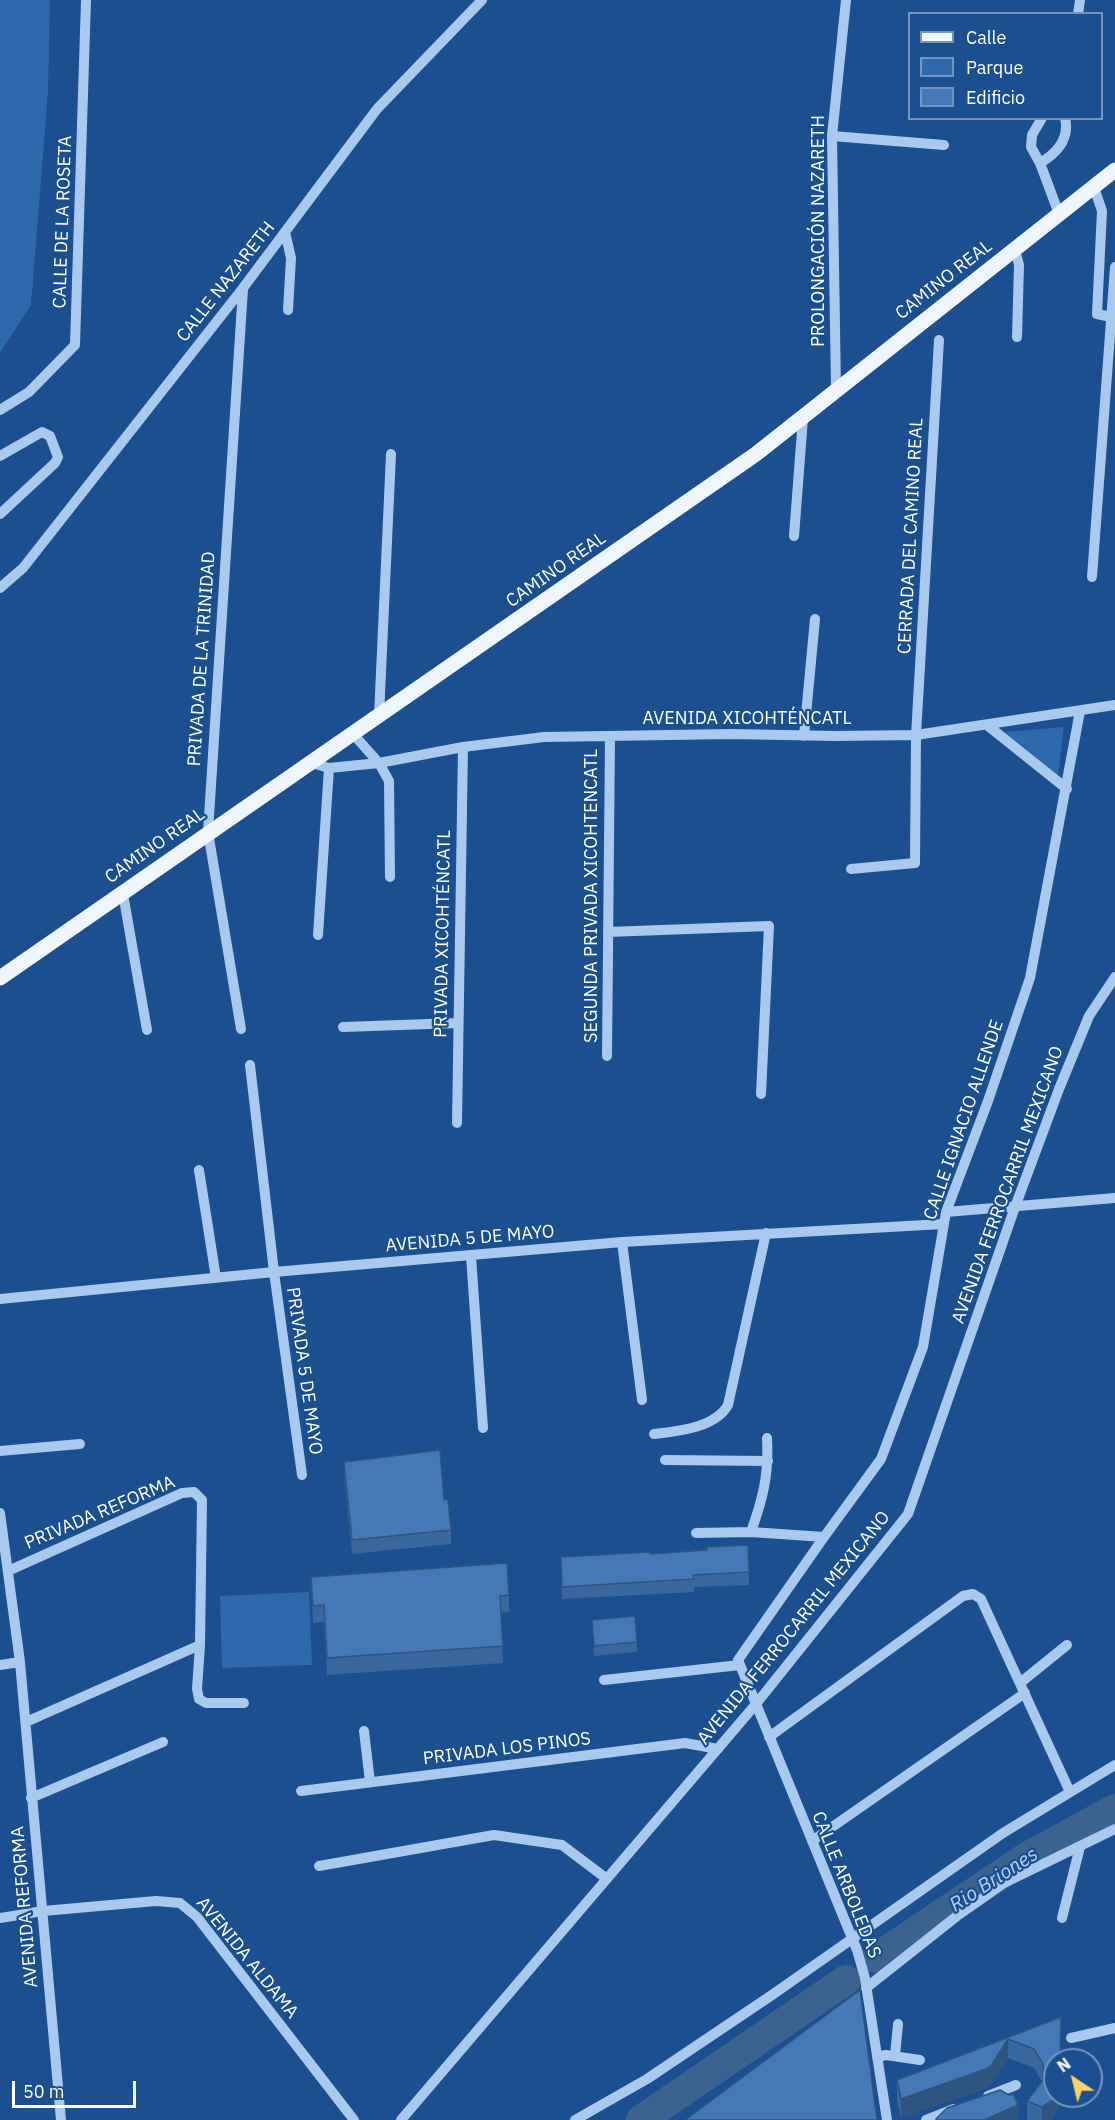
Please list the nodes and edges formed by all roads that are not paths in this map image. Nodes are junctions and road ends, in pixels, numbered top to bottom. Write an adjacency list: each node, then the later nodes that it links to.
1 (86, 0): 22 (street, CALLE DE LA ROSETA)
2 (482, 0): 13 (street, CALLE NAZARETH)
3 (846, 0): 6 (street, PROLONGACIÓN NAZARETH)
4 (1041, 120): 8 (street)
5 (1065, 120): 8 (street)
6 (832, 136): 7 (street); 21 (street, PROLONGACIÓN NAZARETH)
7 (944, 144)
8 (1040, 163): 12 (street)
9 (1115, 170): 10 (street); 11 (main road, CAMINO REAL)
10 (1115, 176)
11 (1094, 187): 12 (main road, CAMINO REAL); 18 (street)
12 (1059, 214): 14 (main road, CAMINO REAL)
13 (285, 232): 16 (street, CALLE NAZARETH); 17 (street)
14 (1015, 250): 19 (street); 21 (main road, CAMINO REAL)
15 (1115, 267): 18 (street)
16 (243, 288): 29 (street, CALLE NAZARETH); 44 (street, PRIVADA DE LA TRINIDAD)
17 (288, 310)
18 (1111, 317): 28 (street)
19 (1017, 337)
20 (939, 340): 36 (street, CERRADA DEL CAMINO REAL)
21 (836, 390): 23 (main road, CAMINO REAL)
22 (0, 410)
23 (803, 418): 27 (street); 33 (main road, CAMINO REAL)
24 (391, 454): 33 (street)
25 (0, 456): 26 (street)
26 (0, 514)
27 (794, 536)
28 (1092, 577)
29 (0, 588)
30 (815, 619): 38 (street)
31 (1115, 705): 32 (street, AVENIDA XICOHTÉNCATL)
32 (1080, 711): 34 (street, AVENIDA XICOHTÉNCATL); 43 (street, CALLE IGNACIO ALLENDE)
33 (379, 716): 35 (main road, CAMINO REAL)
34 (987, 725): 36 (street, AVENIDA XICOHTÉNCATL); 43 (street)
35 (353, 734): 40 (main road, CAMINO REAL); 41 (street)
36 (916, 735): 38 (street, AVENIDA XICOHTÉNCATL); 45 (street, CERRADA DEL CAMINO REAL)
37 (610, 736): 38 (street, AVENIDA XICOHTÉNCATL); 39 (street, AVENIDA XICOHTÉNCATL); 48 (street, SEGUNDA PRIVADA XICOHTENCATL)
38 (804, 736)
39 (463, 747): 41 (street, AVENIDA XICOHTÉNCATL); 52 (street, PRIVADA XICOHTÉNCATL)
40 (312, 763): 42 (street, AVENIDA XICOHTÉNCATL); 44 (main road, CAMINO REAL)
41 (379, 763): 42 (street, AVENIDA XICOHTÉNCATL); 46 (street)
42 (329, 768): 49 (street)
43 (1067, 789): 63 (street, CALLE IGNACIO ALLENDE)
44 (208, 832): 47 (main road, CAMINO REAL); 54 (street, PRIVADA DE LA TRINIDAD)
45 (851, 869)
46 (390, 877)
47 (123, 894): 51 (main road, CAMINO REAL); 55 (street)
48 (608, 932): 56 (street, SEGUNDA PRIVADA XICOHTENCATL); 58 (street)
49 (318, 935)
50 (1115, 977): 62 (street, AVENIDA FERROCARRIL MEXICANO)
51 (0, 978)
52 (458, 1023): 53 (street); 59 (street, PRIVADA XICOHTÉNCATL)
53 (343, 1027)
54 (241, 1029)
55 (147, 1030)
56 (607, 1056)
57 (250, 1065): 68 (street, PRIVADA 5 DE MAYO)
58 (761, 1094)
59 (457, 1123)
60 (199, 1170): 69 (street)
61 (1115, 1198): 62 (street)
62 (1015, 1207): 63 (street); 93 (street, AVENIDA FERROCARRIL MEXICANO)
63 (945, 1212): 64 (street, CALLE IGNACIO ALLENDE)
64 (943, 1224): 65 (street, AVENIDA 5 DE MAYO); 83 (street, CALLE IGNACIO ALLENDE)
65 (766, 1233): 66 (street, AVENIDA 5 DE MAYO); 73 (street)
66 (622, 1242): 67 (street, AVENIDA 5 DE MAYO); 71 (street)
67 (471, 1256): 68 (street, AVENIDA 5 DE MAYO); 72 (street)
68 (274, 1272): 69 (street, AVENIDA 5 DE MAYO); 79 (street, PRIVADA 5 DE MAYO)
69 (216, 1278): 70 (street, AVENIDA 5 DE MAYO)
70 (0, 1299)
71 (642, 1400)
72 (483, 1428)
73 (654, 1434)
74 (767, 1438): 78 (street)
75 (80, 1444): 76 (street)
76 (0, 1451)
77 (665, 1460): 78 (street)
78 (768, 1461): 81 (street)
79 (302, 1475)
80 (0, 1513): 84 (street, AVENIDA REFORMA)
81 (751, 1532): 82 (street); 83 (street)
82 (696, 1533)
83 (824, 1537): 89 (street, CALLE IGNACIO ALLENDE)
84 (8, 1571): 85 (street, PRIVADA REFORMA); 87 (street, AVENIDA REFORMA)
85 (200, 1645): 92 (street, PRIVADA REFORMA); 94 (street)
86 (1067, 1645): 91 (street)
87 (20, 1662): 88 (street); 94 (street, AVENIDA REFORMA)
88 (0, 1665)
89 (740, 1665): 90 (street); 93 (street)
90 (604, 1680)
91 (1023, 1688): 96 (street); 102 (street); 105 (street)
92 (244, 1703)
93 (756, 1704): 96 (street, CALLE ARBOLEDAS); 98 (street, AVENIDA FERROCARRIL MEXICANO)
94 (26, 1722): 103 (street, AVENIDA REFORMA)
95 (364, 1731): 100 (street)
96 (769, 1737): 105 (street, CALLE ARBOLEDAS)
97 (163, 1742): 103 (street)
98 (718, 1749): 100 (street, PRIVADA LOS PINOS); 108 (street, AVENIDA FERROCARRIL MEXICANO)
99 (1115, 1765): 102 (street)
100 (370, 1782): 101 (street, PRIVADA LOS PINOS)
101 (301, 1791)
102 (1070, 1792): 112 (street)
103 (31, 1798): 109 (street, AVENIDA REFORMA)
104 (1115, 1829): 106 (street)
105 (812, 1841): 112 (street, CALLE ARBOLEDAS)
106 (1080, 1847): 111 (street); 113 (street)
107 (319, 1866): 108 (street)
108 (607, 1879): 123 (street, AVENIDA FERROCARRIL MEXICANO)
109 (43, 1911): 110 (street, AVENIDA ALDAMA); 121 (street, AVENIDA REFORMA); 122 (street, AVENIDA ALDAMA)
110 (0, 1918)
111 (1062, 1918)
112 (852, 1938): 113 (street, CALLE ARBOLEDAS); 124 (street)
113 (866, 1988): 118 (street, CALLE ARBOLEDAS)
114 (898, 2024): 117 (street)
115 (1115, 2028): 116 (street)
116 (1071, 2038)
117 (895, 2056): 118 (street); 119 (street)
118 (877, 2057): 125 (street, CALLE ARBOLEDAS)
119 (920, 2060)
120 (1016, 2085): 126 (street)
121 (61, 2120)
122 (354, 2120)
123 (401, 2120)
124 (575, 2120)
125 (887, 2120)
126 (926, 2120)

